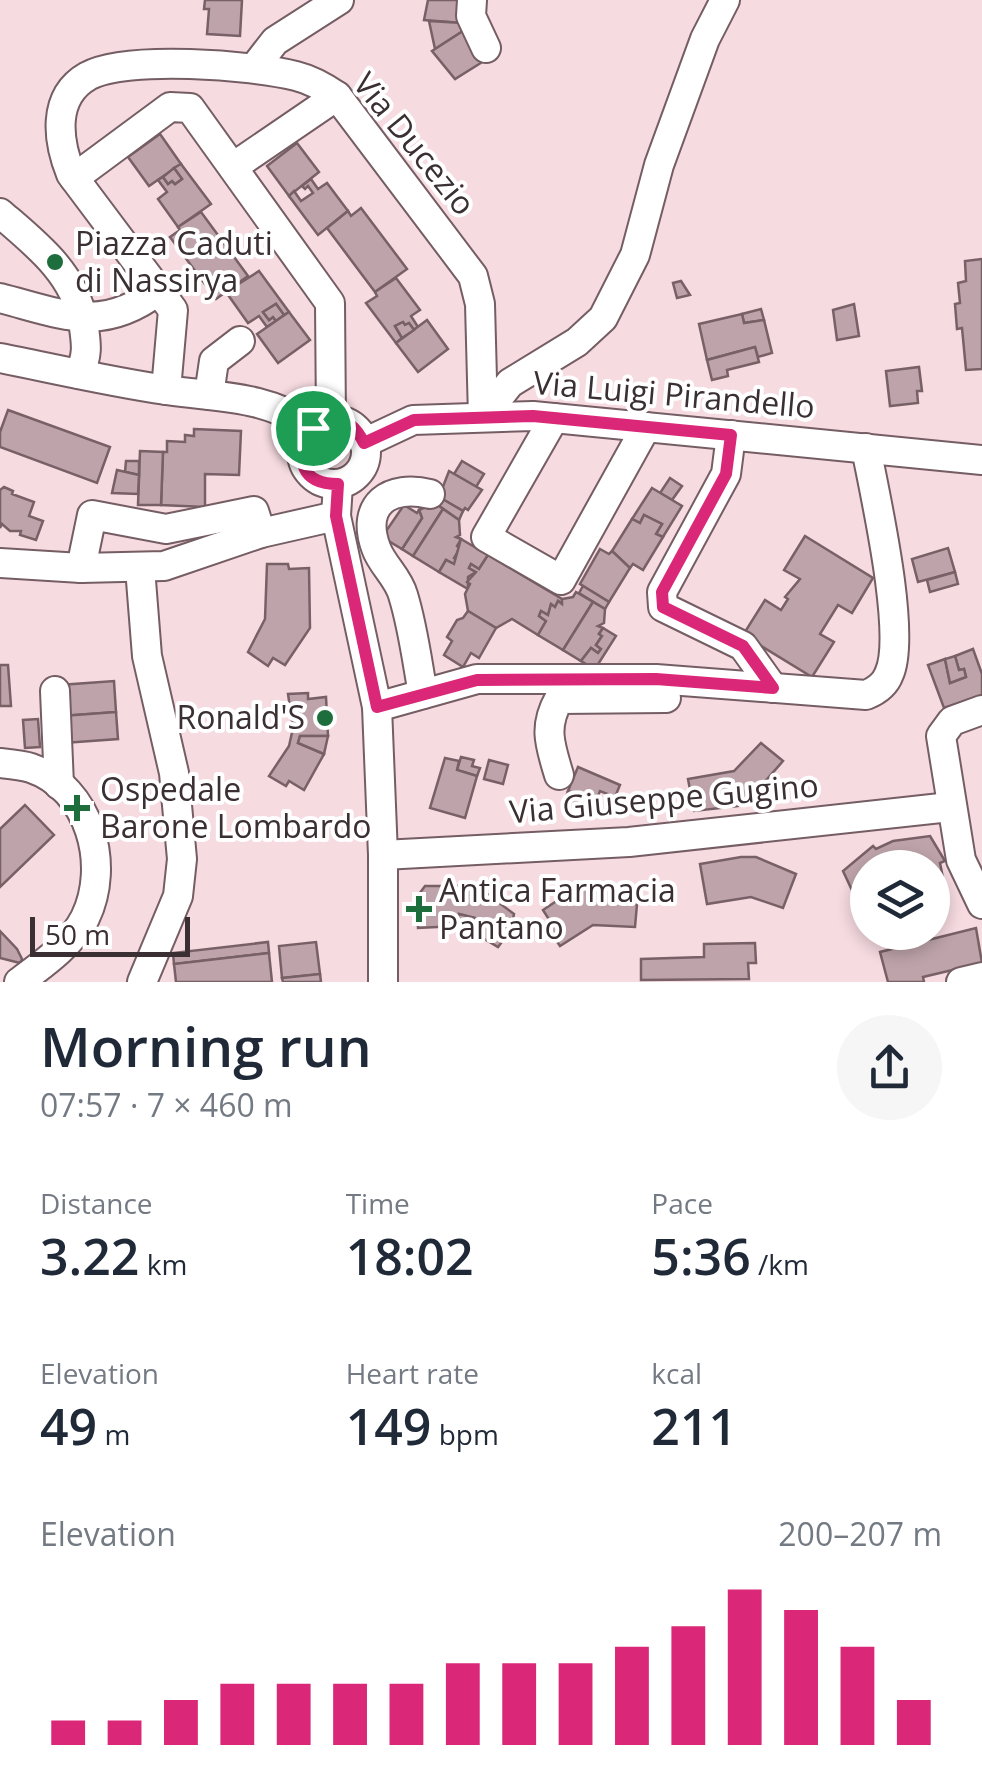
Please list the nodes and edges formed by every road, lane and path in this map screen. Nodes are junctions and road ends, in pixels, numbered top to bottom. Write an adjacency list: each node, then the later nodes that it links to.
1 (472, 0): 4 (street)
2 (725, 0): 18 (street)
3 (324, 4): 5 (street)
4 (486, 48)
5 (254, 68): 6 (street, Via Ducezio); 8 (street, Via Ducezio)
6 (337, 96): 7 (street); 18 (street, Via Ducezio)
7 (233, 167): 8 (street); 20 (street)
8 (74, 178): 10 (street, Via Ducezio)
9 (0, 213): 12 (street)
10 (158, 290): 12 (street); 16 (street, Via Ducezio)
11 (0, 298): 12 (street)
12 (82, 320): 15 (street)
13 (240, 341): 17 (street)
14 (0, 358): 15 (street)
15 (79, 374): 16 (street)
16 (166, 390): 17 (street)
17 (210, 395): 20 (street)
18 (483, 417): 19 (street, Via Luigi Pirandello); 23 (street, Via Luigi Pirandello)
19 (554, 418): 21 (street, Via Luigi Pirandello); 21 (street)
20 (322, 424): 23 (street); 26 (street)
21 (646, 427): 22 (street, Via Luigi Pirandello)
22 (731, 435): 24 (street, Via Luigi Pirandello); 34 (street)
23 (364, 443): 26 (street)
24 (866, 448): 25 (street, Via Luigi Pirandello); 34 (street)
25 (982, 460)
26 (338, 484): 28 (street)
27 (430, 494): 36 (street)
28 (336, 516): 29 (street); 37 (street)
29 (262, 534): 31 (street); 32 (street)
30 (0, 563): 31 (street)
31 (81, 568): 32 (street)
32 (140, 568): 47 (street)
33 (701, 682): 34 (street); 36 (street); 40 (street)
34 (773, 688)
35 (55, 691): 41 (street)
36 (423, 694): 37 (street)
37 (377, 707): 43 (street)
38 (982, 710): 42 (street)
39 (0, 764): 41 (street)
40 (559, 775)
41 (59, 785): 46 (street)
42 (950, 806): 43 (street, Via Giuseppe Gugino); 44 (street)
43 (383, 855): 48 (street)
44 (982, 904)
45 (982, 977): 49 (street)
46 (23, 981)
47 (142, 982)
48 (383, 982)
49 (961, 982)

